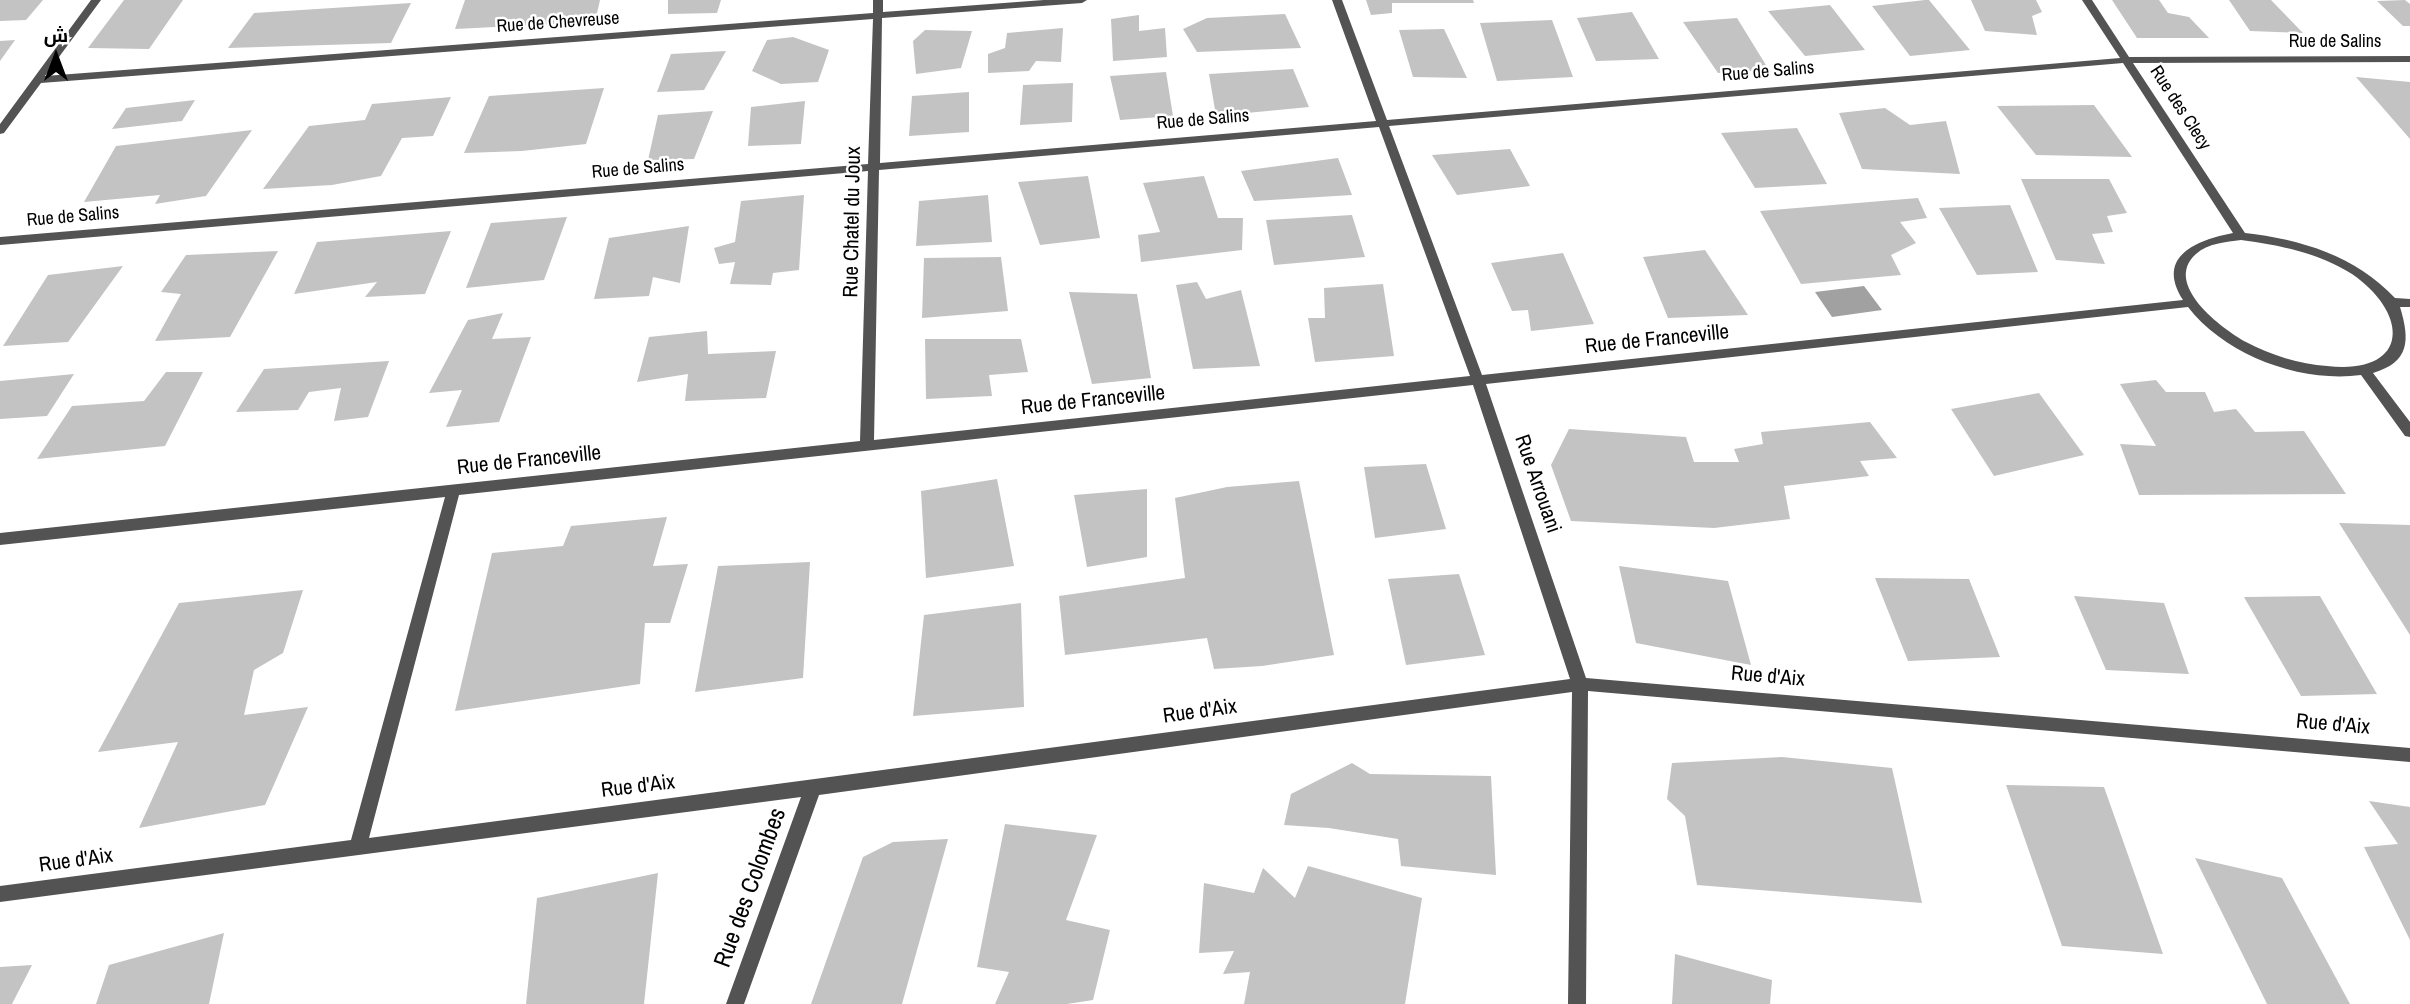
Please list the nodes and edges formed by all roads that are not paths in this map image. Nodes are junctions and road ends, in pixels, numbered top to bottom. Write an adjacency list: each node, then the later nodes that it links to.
1 (96, 0): 9 (street)
2 (878, 0): 6 (street, Rue Chatel du Joux)
3 (1083, 0): 6 (street, Rue de Chevreuse)
4 (1337, 0): 10 (street, Rue Arrouani)
5 (2087, 0): 8 (street, Rue des Clecy)
6 (878, 16): 9 (street, Rue de Chevreuse); 12 (street, Rue Chatel du Joux)
7 (2410, 59): 8 (street, Rue de Salins)
8 (2128, 60): 10 (street, Rue de Salins); 13 (street, Rue des Clecy)
9 (37, 80): 11 (street)
10 (1383, 122): 12 (street, Rue de Salins); 19 (street, Rue Arrouani)
11 (0, 131)
12 (873, 166): 14 (street, Rue de Salins); 21 (street, Rue Chatel du Joux)
13 (2241, 236): 15 (street); 16 (street)
14 (0, 241)
15 (2390, 302): 17 (street); 18 (street)
16 (2191, 303): 18 (street); 19 (street, Rue de Franceville)
17 (2410, 303)
18 (2364, 370): 20 (street)
19 (1478, 380): 21 (street, Rue de Franceville); 24 (street, Rue Arrouani)
20 (2410, 432)
21 (867, 446): 22 (street, Rue de Franceville)
22 (453, 491): 23 (street, Rue de Franceville); 27 (street)
23 (0, 540)
24 (1580, 684): 25 (street, Rue d'Aix); 26 (street, Rue d'Aix); 30 (street, Rue Arrouani)
25 (2410, 755)
26 (813, 788): 27 (street, Rue d'Aix); 29 (street, Rue des Colombes)
27 (358, 846): 28 (street, Rue d'Aix)
28 (0, 894)
29 (735, 1004)
30 (1577, 1004)

